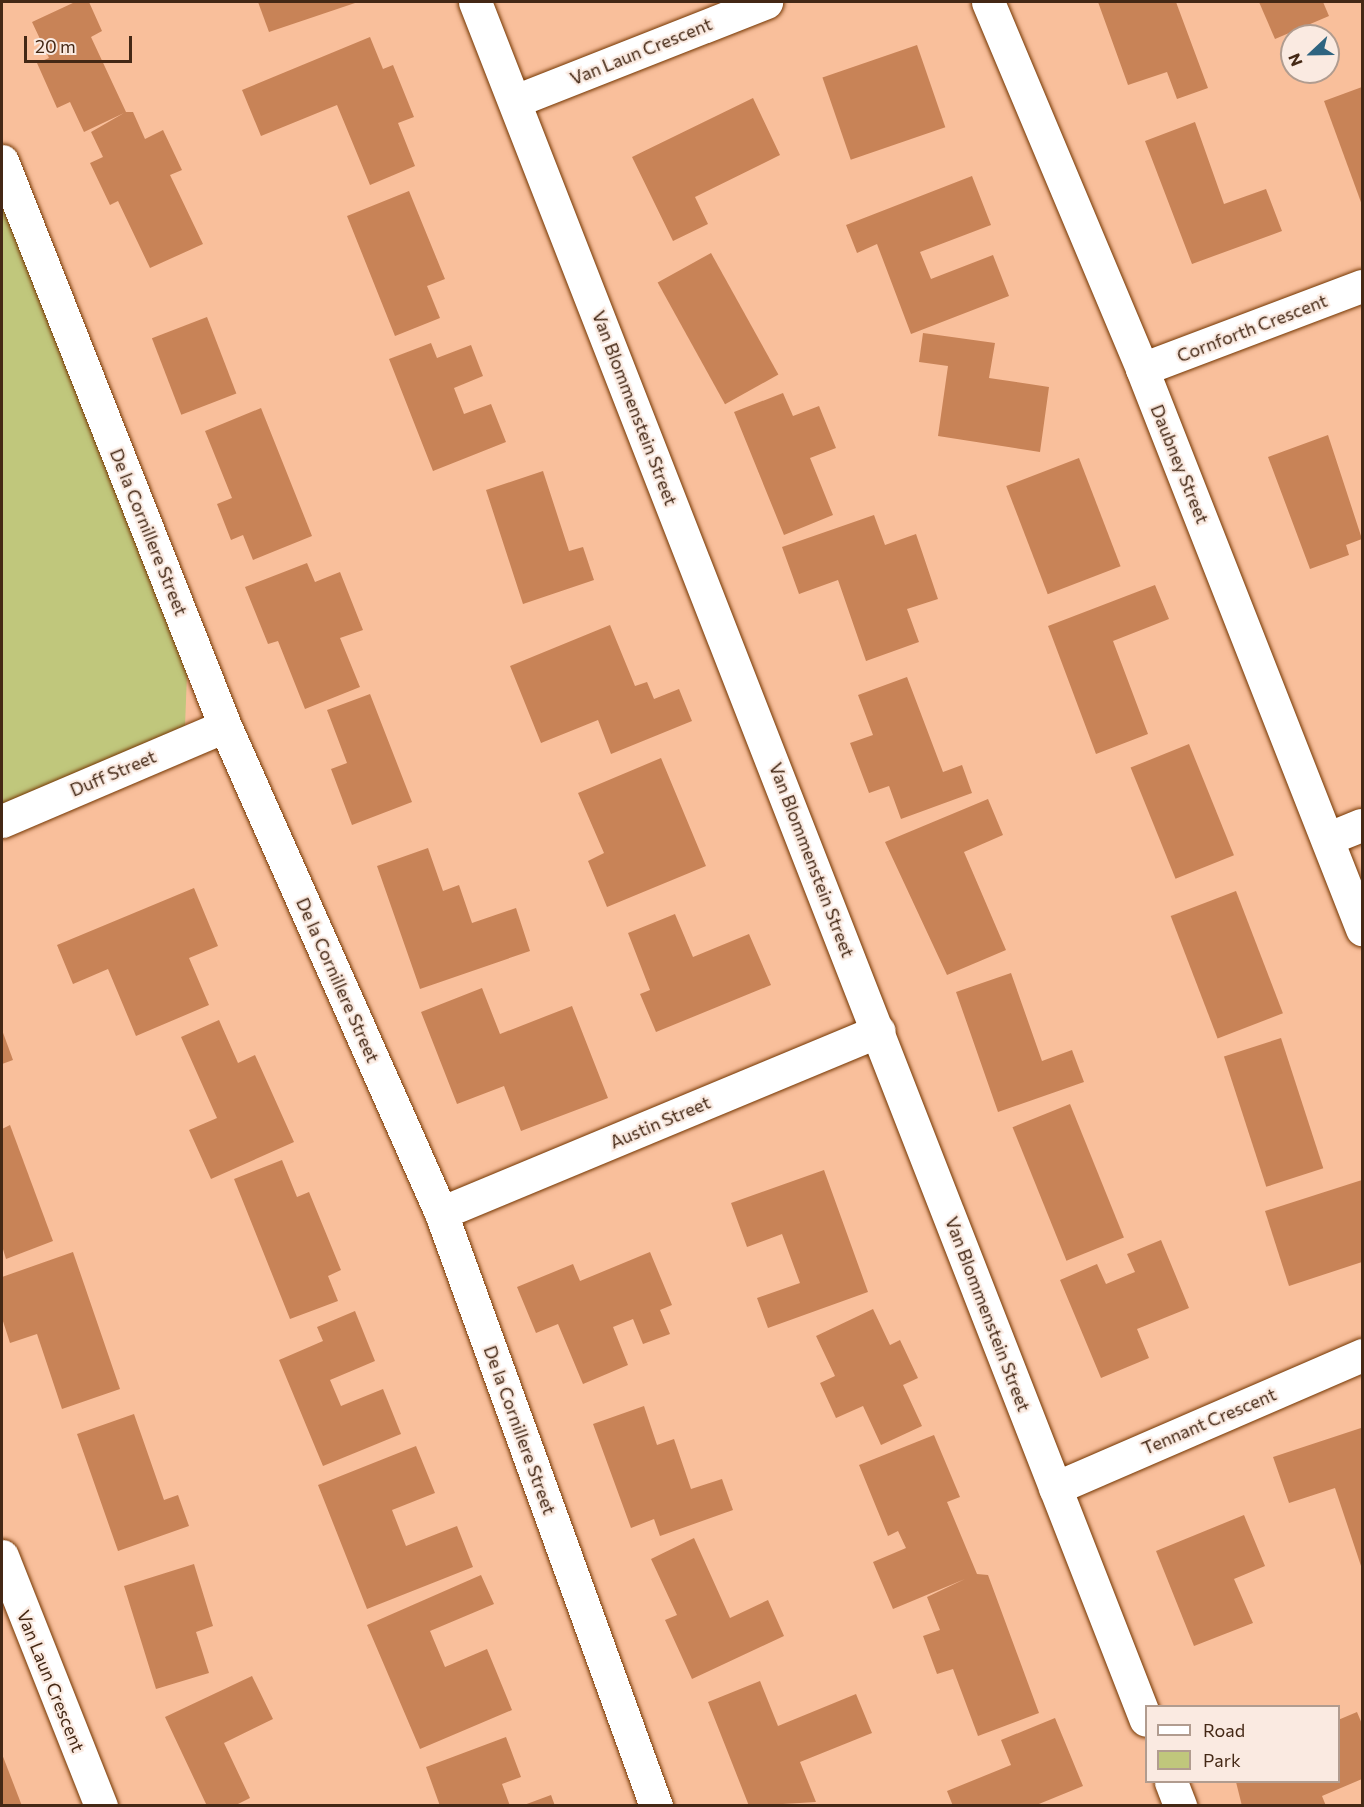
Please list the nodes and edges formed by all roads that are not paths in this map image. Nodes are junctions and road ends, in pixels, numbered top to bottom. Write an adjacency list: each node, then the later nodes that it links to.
1 (475, 2): 4 (street, Van Blommenstein Street)
2 (766, 2): 4 (street, Van Laun Crescent)
3 (988, 2): 7 (street, Daubney Street)
4 (515, 101): 13 (street, Van Blommenstein Street)
5 (2, 161): 8 (street, De la Cornillere Street)
6 (1362, 286): 7 (street, Cornforth Crescent)
7 (1142, 369): 11 (street, Daubney Street)
8 (225, 726): 9 (street, Duff Street); 14 (street, De la Cornillere Street)
9 (2, 821)
10 (1362, 825): 11 (street)
11 (1329, 838): 12 (street, Daubney Street)
12 (1362, 929)
13 (879, 1031): 14 (street, Austin Street); 16 (street, Van Blommenstein Street)
14 (441, 1213): 21 (street, De la Cornillere Street)
15 (1362, 1355): 16 (street, Tennant Crescent)
16 (1055, 1488): 18 (street, Van Blommenstein Street)
17 (2, 1556): 20 (street, Van Laun Crescent)
18 (1145, 1717)
19 (1171, 1783): 22 (street)
20 (101, 1806)
21 (656, 1806)
22 (1180, 1806)

